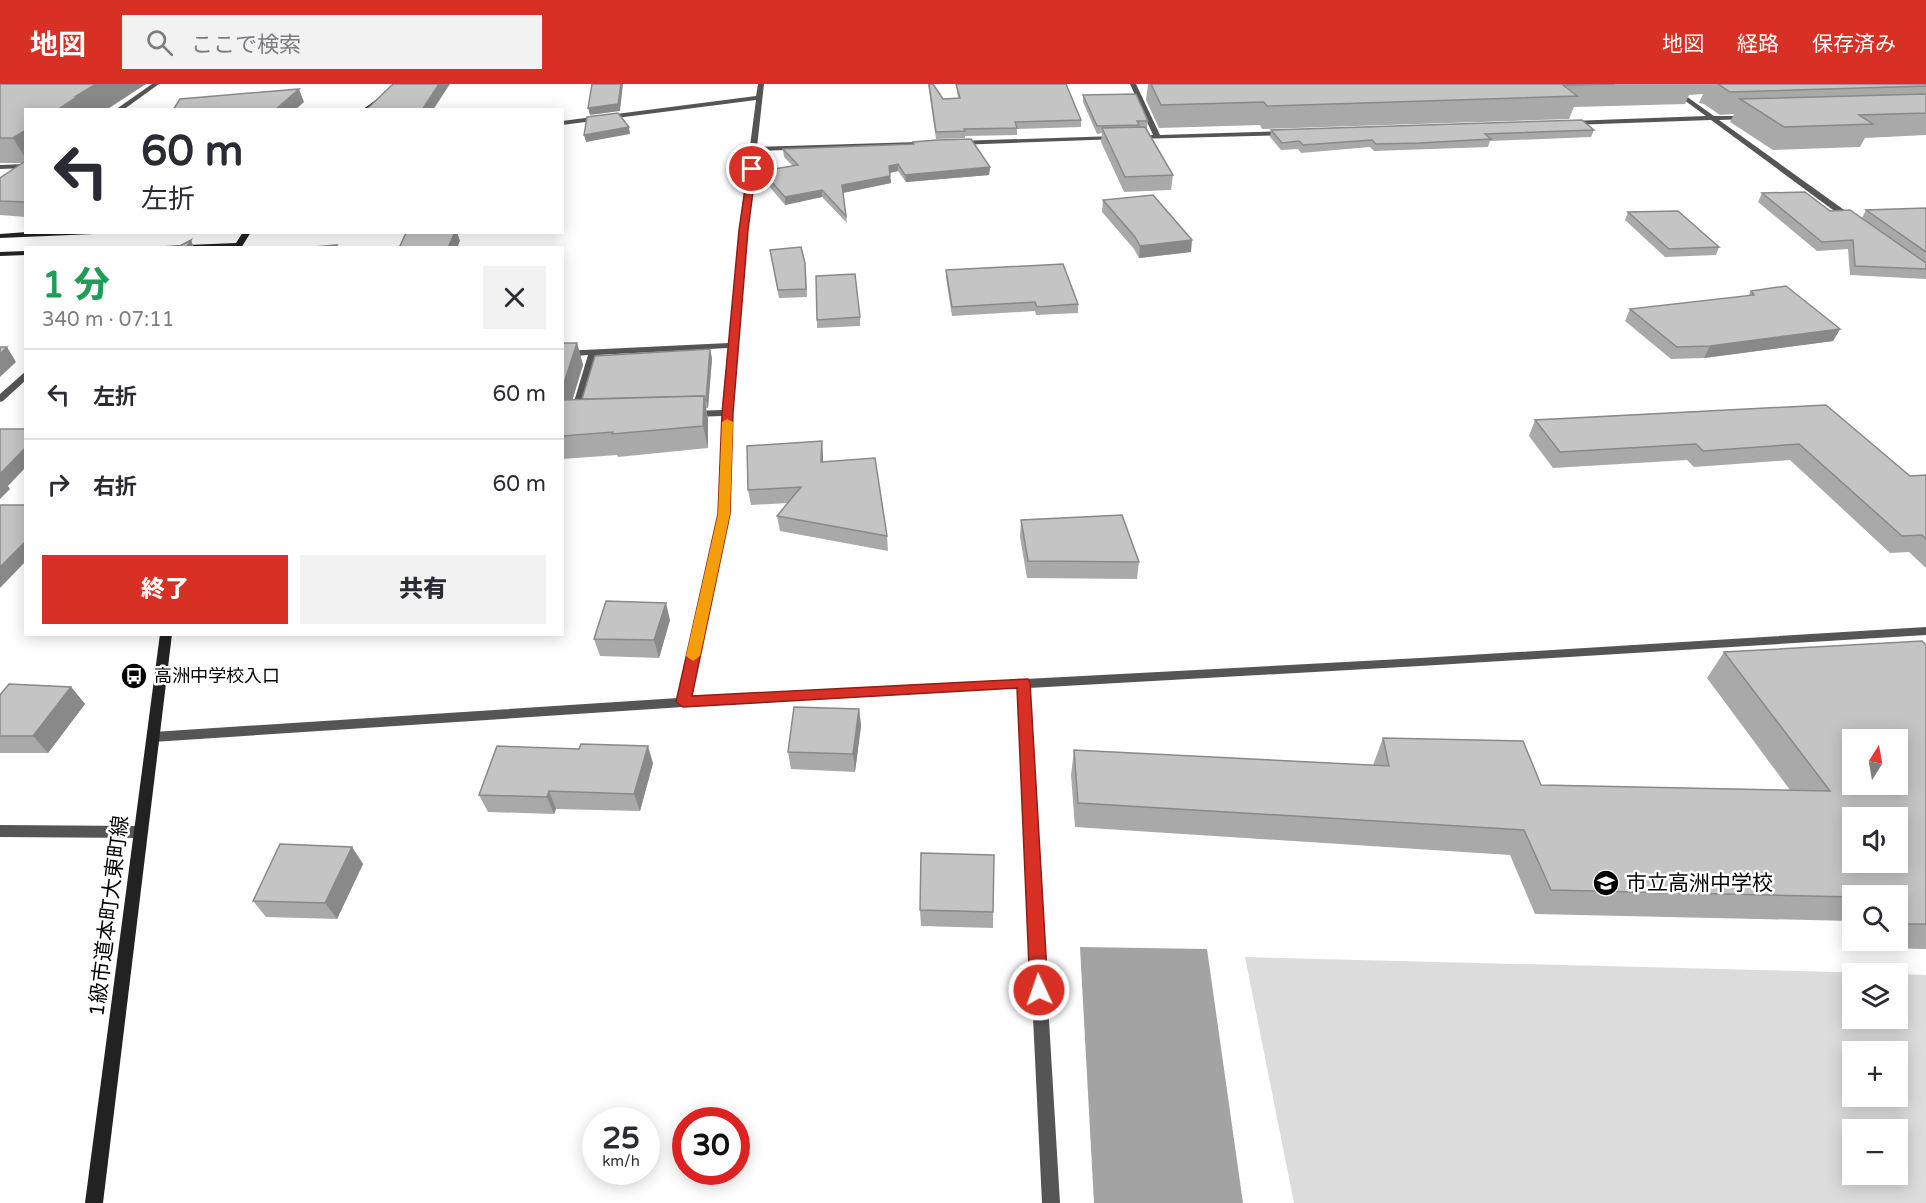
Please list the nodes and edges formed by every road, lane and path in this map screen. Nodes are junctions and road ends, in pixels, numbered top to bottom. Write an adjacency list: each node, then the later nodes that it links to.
1 (156, 84): 9 (street)
2 (402, 84): 10 (street)
3 (761, 84): 6 (street)
4 (1133, 84): 16 (street)
5 (1665, 84): 8 (street)
6 (759, 98): 13 (street); 19 (street)
7 (1696, 98): 8 (street)
8 (1685, 99): 12 (street)
9 (121, 108)
10 (368, 108)
11 (1759, 117): 12 (street)
12 (1711, 118): 14 (street); 24 (street)
13 (564, 123)
14 (1558, 124)
15 (1299, 132): 16 (street)
16 (1157, 137): 17 (street)
17 (944, 143)
18 (932, 144): 19 (street)
19 (754, 149): 29 (street)
20 (24, 166): 21 (street)
21 (0, 167)
22 (24, 173): 23 (street)
23 (17, 178)
24 (1861, 225)
25 (46, 234): 26 (street)
26 (0, 236)
27 (24, 253): 28 (street)
28 (0, 254)
29 (735, 345): 30 (street); 34 (street)
30 (593, 353): 31 (street); 36 (street)
31 (564, 354)
32 (24, 376): 33 (street)
33 (0, 399)
34 (728, 413): 35 (street); 42 (street)
35 (680, 415)
36 (586, 419)
37 (1926, 632): 38 (street)
38 (1899, 633): 40 (street); 41 (street)
39 (166, 636): 43 (street, 1級市道本町大東町線)
40 (1913, 647)
41 (1023, 682): 42 (street); 47 (street)
42 (683, 702): 43 (street)
43 (153, 738): 45 (street, 1級市道本町大東町線)
44 (0, 831): 45 (street)
45 (140, 832): 46 (street, 1級市道本町大東町線)
46 (94, 1203)
47 (1051, 1203)

